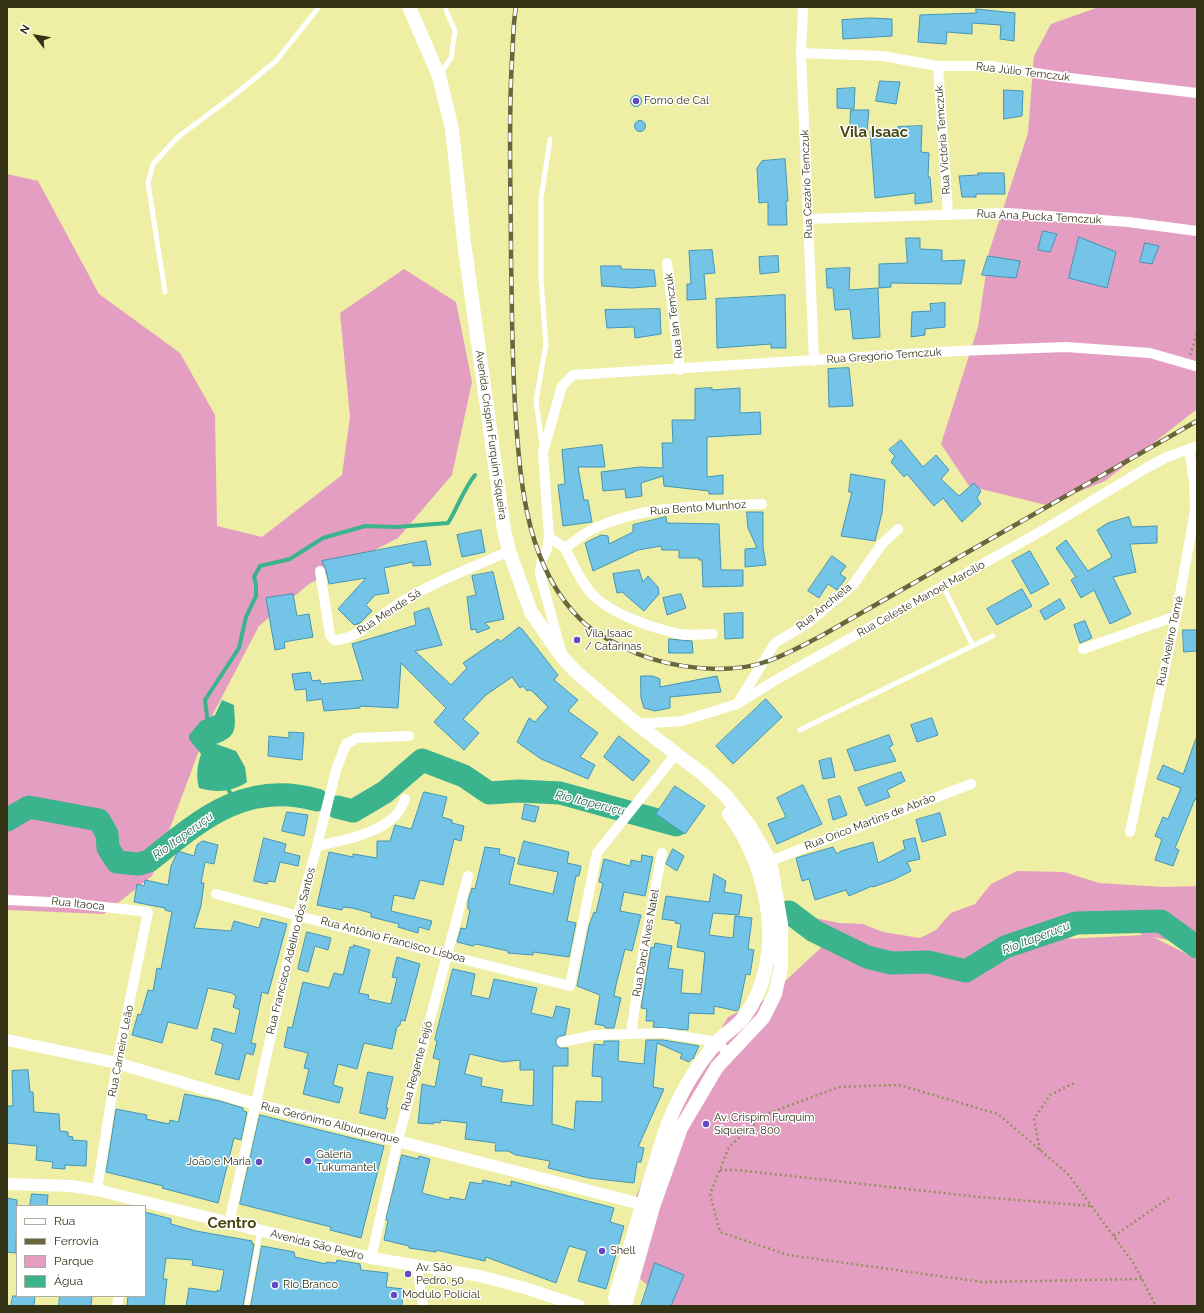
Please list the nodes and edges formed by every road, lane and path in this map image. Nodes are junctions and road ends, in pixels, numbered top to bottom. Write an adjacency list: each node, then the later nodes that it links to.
1 (319, 7): 14 (lane)
2 (409, 7): 7 (main road, Avenida Crispim Furquim Siqueira)
3 (803, 7): 5 (street, Rua Cezário Temczuk)
4 (446, 10): 7 (lane)
5 (801, 53): 6 (street, Rua Júlio Temczuk); 11 (street, Rua Cezário Temczuk)
6 (938, 66): 8 (street, Rua Júlio Temczuk); 10 (street, Rua Victória Temczuk)
7 (439, 76): 25 (main road, Avenida Crispim Furquim Siqueira)
8 (1197, 93)
9 (550, 139): 20 (lane)
10 (948, 213): 11 (street, Rua Ana Pucka Temczuk); 12 (street, Rua Ana Pucka Temczuk)
11 (808, 219): 16 (street, Rua Cezário Temczuk)
12 (1197, 231)
13 (667, 263): 18 (street, Rua Ian Temczuk)
14 (165, 292)
15 (1197, 334): 17 (path)
16 (814, 361): 17 (street, Rua Gregório Temczuk); 18 (street, Rua Gregório Temczuk)
17 (1191, 364)
18 (680, 370): 20 (street, Rua Gregório Temczuk)
19 (1193, 448): 27 (street, Rua Celeste Manoel Marcílio); 28 (street, Rua Avelino Tomé)
20 (543, 452): 23 (street)
21 (762, 504): 24 (street, Rua Bento Munhoz)
22 (898, 529): 34 (street, Rua Anchieta)
23 (549, 537): 24 (street); 33 (street)
24 (565, 548): 29 (street)
25 (509, 551): 26 (street, Rua Mende Sá); 33 (main road, Avenida Crispim Furquim Siqueira)
26 (320, 571)
27 (943, 586): 31 (lane); 34 (street, Rua Celeste Manoel Marcílio)
28 (1176, 616): 32 (street); 42 (street, Rua Avelino Tomé)
29 (713, 634)
30 (993, 636): 31 (lane)
31 (973, 646): 36 (lane)
32 (1083, 649)
33 (562, 657): 35 (main road, Avenida Crispim Furquim Siqueira)
34 (737, 704): 35 (street, Rua Celeste Manoel Marcílio)
35 (637, 724): 38 (main road, Avenida Crispim Furquim Siqueira)
36 (800, 730)
37 (409, 736): 43 (street, Rua Francisco Adelino dos Santos)
38 (676, 754): 40 (main road, Avenida Crispim Furquim Siqueira); 51 (street, Rua Antônio Francisco Lisboa)
39 (971, 784): 45 (street, Rua Orico Martins de Abrão)
40 (716, 787): 45 (main road, Avenida Crispim Furquim Siqueira); 55 (main road, Avenida Crispim Furquim Siqueira)
41 (405, 798): 43 (street)
42 (1130, 832)
43 (318, 846): 50 (street, Rua Francisco Adelino dos Santos)
44 (662, 853): 52 (street, Rua Darci Alves Natel)
45 (770, 861): 56 (main road, Avenida Crispim Furquim Siqueira)
46 (468, 876): 51 (street, Rua Regente Feijó)
47 (216, 894): 50 (street, Rua Antônio Francisco Lisboa)
48 (7, 900): 49 (street, Rua Itaoca)
49 (148, 912): 57 (street, Rua Carneiro Leão)
50 (298, 915): 51 (street, Rua Antônio Francisco Lisboa); 59 (street, Rua Francisco Adelino dos Santos)
51 (446, 955): 60 (street, Rua Regente Feijó)
52 (631, 1033): 54 (street); 55 (street)
53 (7, 1040): 57 (street, Rua Gerônimo Albuquerque)
54 (562, 1042)
55 (717, 1042): 56 (street); 67 (main road, Avenida Crispim Furquim Siqueira)
56 (728, 1053): 67 (main road, Avenida Crispim Furquim Siqueira)
57 (117, 1063): 59 (street, Rua Gerônimo Albuquerque); 64 (street, Rua Carneiro Leão)
58 (1074, 1084): 61 (path)
59 (255, 1104): 60 (street, Rua Gerônimo Albuquerque); 69 (street, Rua Francisco Adelino dos Santos)
60 (398, 1140): 67 (street, Rua Gerônimo Albuquerque); 72 (street, Rua Regente Feijó)
61 (1040, 1150): 62 (path); 68 (path)
62 (720, 1170): 68 (path); 74 (path)
63 (7, 1184): 64 (street, Avenida São Pedro)
64 (97, 1190): 66 (street, Avenida São Pedro)
65 (1169, 1198): 71 (path)
66 (137, 1203): 69 (street, Avenida São Pedro)
67 (648, 1206): 78 (main road, Avenida Crispim Furquim Siqueira)
68 (1092, 1206): 71 (path)
69 (229, 1223): 70 (street, Avenida São Pedro)
70 (260, 1231): 72 (street, Avenida São Pedro); 75 (lane)
71 (1114, 1236): 74 (path)
72 (371, 1258): 73 (street, Avenida São Pedro)
73 (417, 1266): 76 (street); 77 (street, Avenida São Pedro)
74 (1142, 1279): 79 (path)
75 (247, 1306)
76 (423, 1306)
77 (579, 1306)
78 (619, 1306)
79 (1156, 1306)

